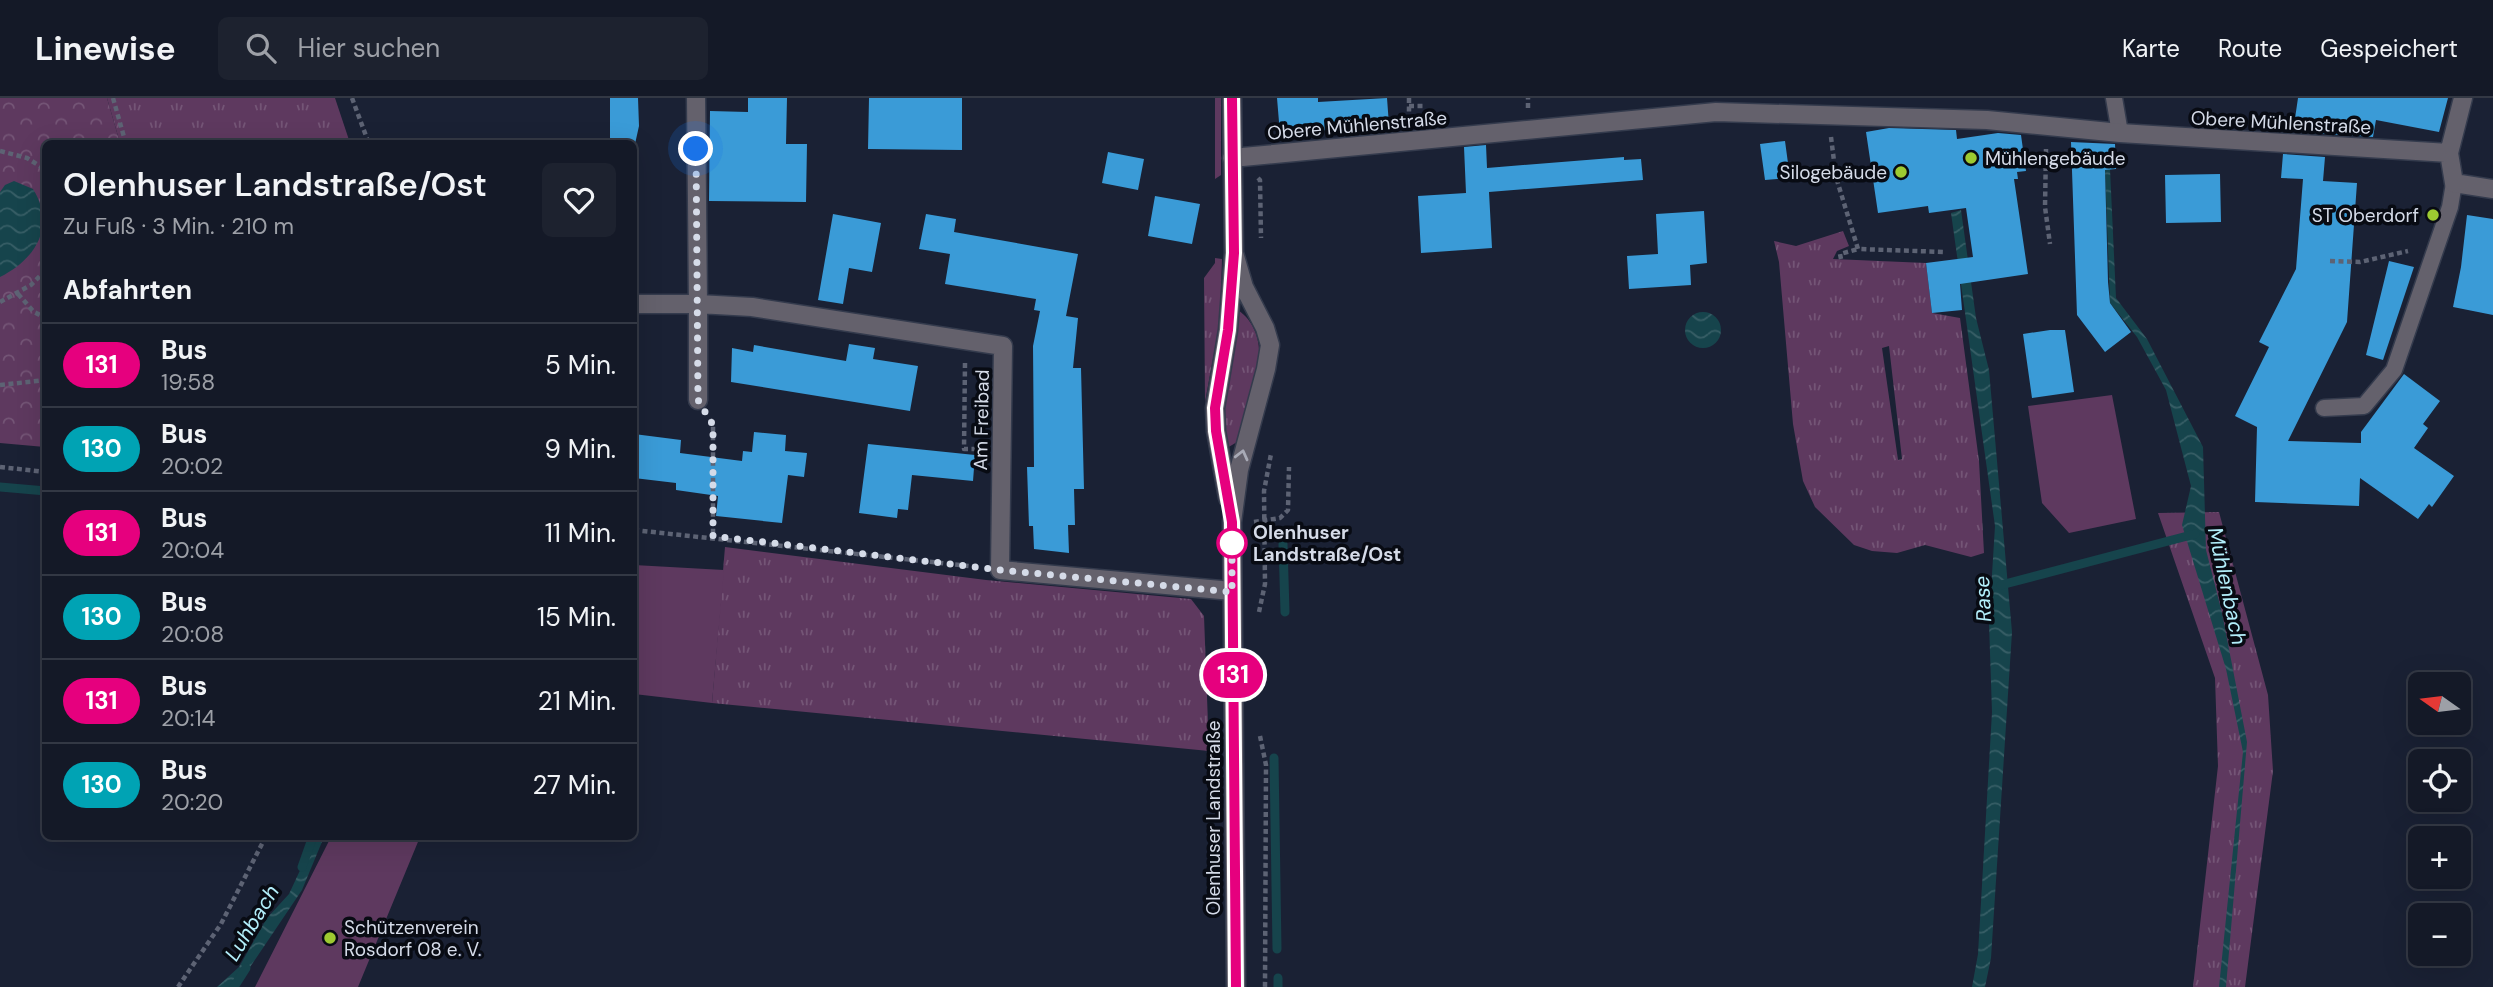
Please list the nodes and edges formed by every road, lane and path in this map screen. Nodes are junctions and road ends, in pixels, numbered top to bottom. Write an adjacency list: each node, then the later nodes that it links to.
1 (113, 98): 12 (path)
2 (352, 98): 13 (path)
3 (696, 98): 31 (street)
4 (1232, 98): 16 (street, Olenhuser Landstraße)
5 (2114, 98): 11 (lane)
6 (2463, 98): 15 (street)
7 (1409, 106): 8 (path)
8 (1426, 106)
9 (1828, 116): 10 (street, Obere Mühlenstraße); 16 (street, Obere Mühlenstraße); 21 (path)
10 (2047, 127): 11 (street, Obere Mühlenstraße); 20 (path)
11 (2108, 132): 15 (street, Obere Mühlenstraße)
12 (125, 140)
13 (368, 140)
14 (0, 152): 17 (path)
15 (2449, 153): 18 (street)
16 (1232, 158): 24 (street, Olenhuser Landstraße)
17 (42, 167)
18 (2454, 183): 19 (street); 37 (lane)
19 (2493, 189)
20 (2049, 244)
21 (1858, 249): 23 (path); 25 (path)
22 (2408, 251): 26 (path)
23 (1945, 252)
24 (1234, 253): 42 (street, Olenhuser Landstraße); 42 (street, Olenhuser Landstraße, one-way to 24)
25 (1841, 259)
26 (2330, 261)
27 (42, 273): 28 (path)
28 (18, 294): 29 (path); 32 (path)
29 (0, 302)
30 (637, 304): 31 (street, Am Freibad)
31 (698, 304): 33 (street, Am Freibad); 36 (street)
32 (42, 316)
33 (965, 341): 38 (street, Am Freibad); 38 (path)
34 (42, 380): 35 (path)
35 (0, 385)
36 (698, 400): 45 (path)
37 (2325, 408)
38 (1002, 449): 46 (street, Am Freibad)
39 (0, 467): 41 (path)
40 (1289, 467): 43 (path)
41 (42, 472)
42 (1232, 522): 43 (path); 47 (street, Olenhuser Landstraße)
43 (1264, 522): 48 (path)
44 (637, 530): 45 (path)
45 (713, 536): 46 (path)
46 (1000, 570): 47 (street)
47 (1232, 592): 52 (street, Olenhuser Landstraße)
48 (1256, 624)
49 (1259, 734): 53 (path)
50 (264, 840): 51 (path)
51 (178, 987)
52 (1236, 987)
53 (1265, 987)

